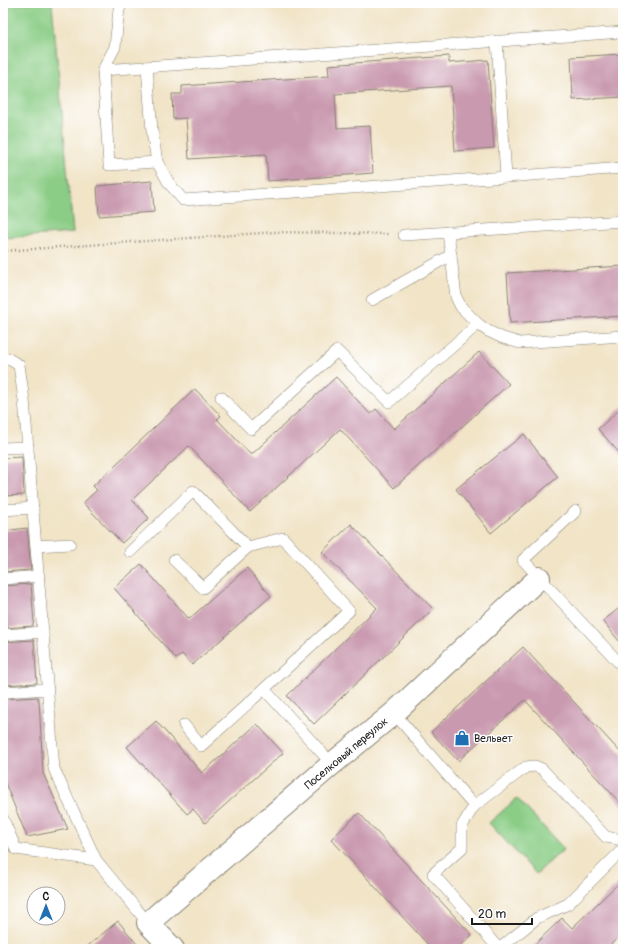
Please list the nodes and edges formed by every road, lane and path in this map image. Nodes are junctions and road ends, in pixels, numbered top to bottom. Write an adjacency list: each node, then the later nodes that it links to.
1 (122, 3): 5 (lane)
2 (623, 32): 3 (lane)
3 (496, 42): 4 (lane); 8 (lane)
4 (148, 67): 5 (lane); 6 (lane)
5 (103, 70): 6 (lane)
6 (157, 162): 8 (lane)
7 (623, 168): 8 (lane)
8 (506, 176)
9 (623, 221): 10 (lane)
10 (448, 232): 11 (lane); 13 (lane)
11 (404, 235): 12 (path)
12 (3, 252)
13 (451, 255): 14 (lane); 15 (lane)
14 (372, 300)
15 (478, 324): 16 (lane); 18 (lane)
16 (623, 336)
17 (3, 358): 19 (lane)
18 (221, 397)
19 (28, 447): 20 (lane); 21 (lane)
20 (3, 448)
21 (33, 508): 22 (lane); 25 (lane)
22 (3, 510)
23 (576, 511): 30 (lane)
24 (70, 544): 25 (lane)
25 (36, 546): 29 (lane)
26 (248, 547): 27 (lane); 28 (lane); 36 (lane)
27 (130, 552)
28 (174, 560)
29 (39, 576): 31 (lane); 32 (lane)
30 (540, 578): 34 (lane); 38 (street, Поселковый переулок)
31 (3, 579)
32 (43, 632): 33 (lane); 35 (lane)
33 (3, 635)
34 (623, 667)
35 (48, 689): 37 (lane); 45 (lane)
36 (264, 689): 39 (lane); 40 (lane)
37 (3, 692)
38 (394, 713): 40 (street, Поселковый переулок); 41 (lane)
39 (184, 726)
40 (332, 764): 46 (street, Поселковый переулок)
41 (474, 806): 43 (lane); 48 (lane)
42 (3, 819): 45 (lane)
43 (623, 840)
44 (623, 849): 48 (lane)
45 (96, 860): 46 (lane)
46 (148, 923): 47 (street)
47 (173, 949)
48 (499, 949)

